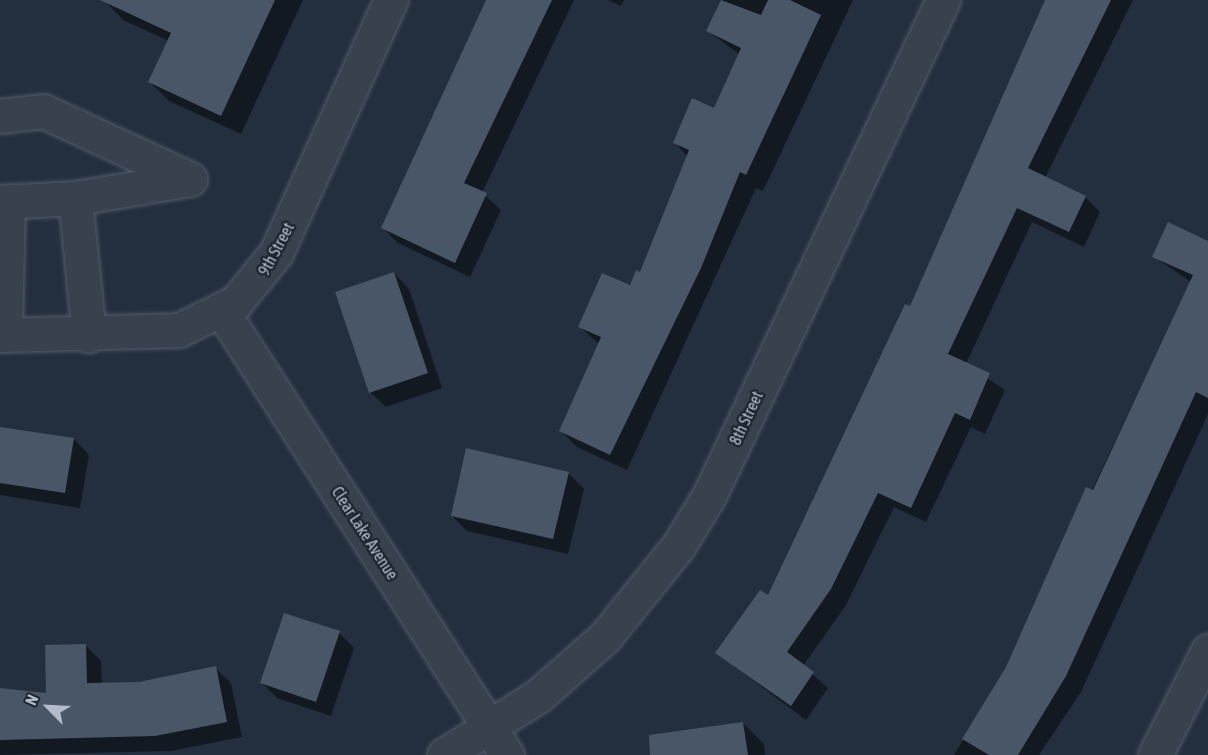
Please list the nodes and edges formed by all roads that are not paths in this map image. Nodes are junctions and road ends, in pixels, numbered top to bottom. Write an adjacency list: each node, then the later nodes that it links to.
1 (391, 0): 6 (street, 9th Street)
2 (943, 0): 10 (street, 8th Street)
3 (0, 116): 4 (street)
4 (75, 198): 5 (street); 8 (street)
5 (4, 202): 7 (street)
6 (222, 311): 8 (street, 9th Street); 10 (street, Clear Lake Avenue)
7 (2, 335): 8 (street, 9th Street)
8 (89, 335)
9 (1208, 651): 13 (street)
10 (490, 728): 11 (street, 8th Street); 12 (street, Clear Lake Avenue)
11 (444, 755)
12 (507, 755)
13 (1155, 755)

